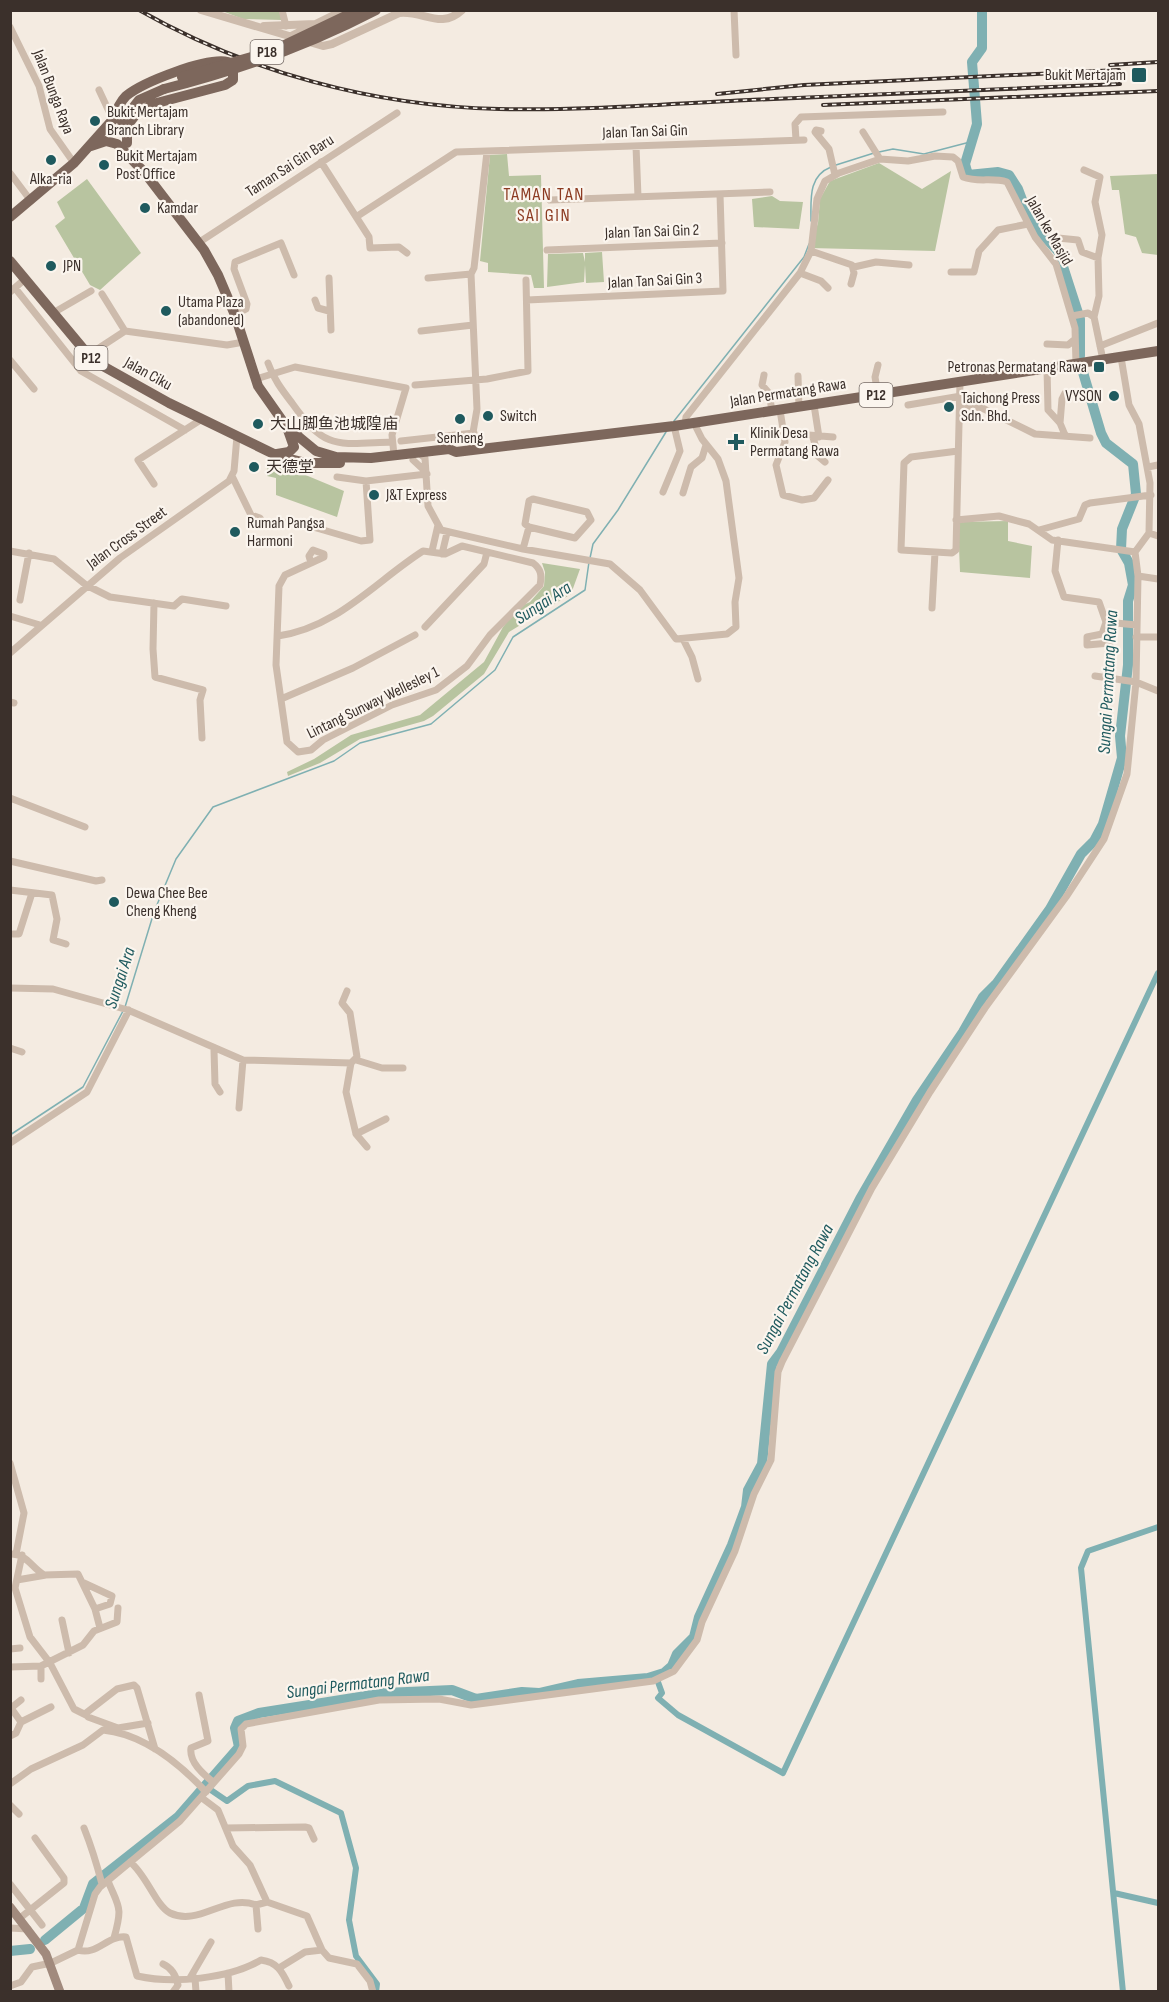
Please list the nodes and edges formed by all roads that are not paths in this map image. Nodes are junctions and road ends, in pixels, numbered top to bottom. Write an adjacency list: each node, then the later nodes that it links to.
1 (201, 10): 9 (street, P18)
2 (282, 10): 10 (street)
3 (344, 10): 8 (street)
4 (358, 10): 15 (main road, P18, bridge)
5 (376, 10): 15 (main road, P18, bridge)
6 (734, 10): 13 (street)
7 (462, 11): 12 (street, P18)
8 (315, 24): 10 (street); 12 (street)
9 (252, 26): 10 (street); 12 (street, P18)
10 (286, 26)
11 (10, 27): 29 (street, Jalan Bunga Raya)
12 (289, 37)
13 (736, 55)
14 (99, 90): 18 (street)
15 (136, 99): 18 (main road, P18); 23 (main road, P18)
16 (943, 112): 21 (street)
17 (397, 113): 28 (street, Taman Sai Gin Baru)
18 (113, 120): 23 (main road); 24 (main road, P18)
19 (821, 131): 33 (street)
20 (863, 132): 27 (street)
21 (796, 140): 22 (street, Jalan Tan Sai Gin); 25 (street, Jalan Tan Sai Gin)
22 (804, 140)
23 (127, 143): 31 (main road)
24 (90, 146): 29 (main road); 31 (main road)
25 (636, 146): 26 (street, Jalan Tan Sai Gin); 36 (street)
26 (487, 152): 40 (street, Jalan Tan Sai Gin); 54 (street)
27 (880, 158): 33 (street); 41 (street, Jalan ke Masjid)
28 (321, 162): 40 (street); 43 (street, Taman Sai Gin Baru)
29 (75, 164): 38 (main road)
30 (1084, 170): 48 (street)
31 (145, 172): 43 (main road)
32 (10, 173): 38 (street)
33 (835, 174): 46 (street)
34 (770, 192): 35 (street)
35 (720, 194): 36 (street); 44 (street, Jalan Tan Sai Gin 3)
36 (638, 197): 37 (street)
37 (550, 200)
38 (31, 201): 39 (main road)
39 (10, 217)
40 (356, 217): 47 (street)
41 (1028, 224): 52 (street); 70 (street, Jalan ke Masjid)
42 (1058, 238): 48 (street)
43 (198, 243): 69 (main road)
44 (722, 243): 45 (street, Jalan Tan Sai Gin 2); 66 (street, Jalan Tan Sai Gin 3)
45 (547, 250)
46 (812, 251): 51 (street); 53 (street)
47 (407, 254)
48 (1098, 258): 71 (street)
49 (10, 261): 58 (main road, Jalan Ciku / P12)
50 (909, 265): 51 (street)
51 (854, 267): 60 (street)
52 (951, 272)
53 (800, 273): 61 (street); 112 (street)
54 (471, 274): 57 (street); 73 (street)
55 (294, 275): 69 (street)
56 (329, 278): 67 (street)
57 (428, 278)
58 (25, 279): 62 (street); 68 (main road, Jalan Ciku / P12)
59 (526, 280): 66 (street)
60 (851, 284)
61 (828, 288)
62 (13, 290): 113 (street)
63 (91, 291): 68 (street)
64 (102, 294): 75 (street)
65 (315, 300): 67 (street)
66 (527, 300): 95 (street)
67 (329, 311): 74 (street)
68 (53, 313): 82 (main road, Jalan Ciku / P12)
69 (235, 315): 78 (main road)
70 (1075, 315): 71 (street); 77 (street, Jalan ke Masjid)
71 (1094, 317): 80 (street)
72 (1158, 323): 80 (street)
73 (473, 325): 76 (street); 95 (street)
74 (331, 330)
75 (125, 331): 78 (street); 82 (street)
76 (421, 331)
77 (1074, 340): 79 (street); 87 (street, Jalan ke Masjid)
78 (244, 342): 94 (main road)
79 (1047, 344)
80 (1100, 346): 84 (street)
81 (1158, 351): 83 (main road, Jalan Permatang Rawa / P12)
82 (90, 356): 109 (main road, Jalan Ciku / P12)
83 (1121, 357): 84 (main road, Jalan Permatang Rawa / P12); 133 (street)
84 (1103, 360): 87 (main road, Jalan Permatang Rawa / P12)
85 (13, 363): 90 (street); 98 (street)
86 (268, 363): 91 (street)
87 (1079, 364): 89 (main road, Jalan Permatang Rawa / P12)
88 (878, 365): 100 (street)
89 (1047, 369): 96 (main road, Jalan Permatang Rawa / P12); 102 (street)
90 (10, 373)
91 (271, 374): 94 (street); 122 (street); 122 (street)
92 (764, 375): 108 (street)
93 (798, 376): 107 (street)
94 (256, 379): 110 (main road)
95 (475, 379): 97 (street); 114 (street)
96 (960, 382): 100 (main road, Jalan Permatang Rawa / P12); 101 (street)
97 (415, 386)
98 (34, 389)
99 (1075, 394): 103 (street)
100 (878, 395): 104 (main road, Jalan Permatang Rawa / P12)
101 (962, 396): 105 (street); 106 (street)
102 (1049, 396): 103 (street); 111 (street)
103 (1062, 399): 111 (street)
104 (814, 405): 107 (main road, Jalan Permatang Rawa / P12); 118 (street)
105 (908, 405)
106 (961, 405): 116 (street); 127 (street)
107 (800, 407): 108 (main road, Jalan Permatang Rawa / P12)
108 (776, 410): 112 (main road, Jalan Permatang Rawa / P12); 115 (street)
109 (202, 419): 113 (street); 117 (main road, Jalan Ciku / P12)
110 (284, 423): 125 (main road, P12); 126 (main road)
111 (1060, 423): 116 (street)
112 (684, 425): 123 (street); 124 (main road, Jalan Permatang Rawa / P12); 140 (street)
113 (185, 430): 139 (street)
114 (474, 433): 121 (street); 124 (street)
115 (784, 433): 118 (street); 137 (street)
116 (1065, 435): 120 (street)
117 (237, 436): 126 (main road, Jalan Ciku / P12); 135 (street)
118 (816, 437): 119 (street); 130 (street)
119 (833, 437)
120 (1090, 438)
121 (401, 441)
122 (392, 442): 128 (street)
123 (706, 445): 141 (street); 178 (street)
124 (470, 450): 129 (main road, Jalan Permatang Rawa / P12)
125 (316, 451): 128 (main road, Jalan Permatang Rawa / P12); 131 (main road)
126 (273, 454): 131 (main road, Jalan Permatang Rawa / P12)
127 (958, 455): 145 (street); 157 (street)
128 (394, 456): 129 (main road, Jalan Permatang Rawa / P12)
129 (419, 457): 131 (main road, Jalan Permatang Rawa / P12); 134 (street); 134 (street)
130 (825, 462)
131 (319, 463)
132 (1158, 465): 133 (street)
133 (1148, 467): 142 (street)
134 (427, 474): 138 (street); 146 (street)
135 (232, 476): 143 (street); 164 (street, Jalan Cross Street)
136 (337, 477): 138 (street)
137 (828, 480)
138 (366, 481): 144 (street)
139 (154, 484)
140 (663, 492)
141 (683, 494)
142 (1151, 495): 148 (street); 150 (street)
143 (260, 518)
144 (289, 520)
145 (956, 520): 148 (street); 157 (street)
146 (438, 525): 149 (street); 155 (street)
147 (529, 527): 147 (street); 153 (street)
148 (1039, 530): 152 (street)
149 (447, 533): 153 (street); 160 (street)
150 (1149, 534): 151 (street); 158 (street)
151 (1158, 536)
152 (1058, 540): 158 (street); 170 (street)
153 (523, 549): 178 (street)
154 (10, 551): 159 (street)
155 (432, 551): 160 (street, Lintang Sunway Wellesley 1); 175 (street)
156 (487, 552): 160 (street, Lintang Sunway Wellesley 1); 173 (street); 185 (street, Lintang Sunway Wellesley 1)
157 (935, 552): 168 (street)
158 (1132, 552): 162 (street)
159 (29, 553): 164 (street); 165 (street)
160 (442, 554)
161 (311, 563): 175 (street)
162 (1138, 576): 163 (street); 172 (street)
163 (1158, 579)
164 (86, 585): 166 (street); 171 (street, Jalan Cross Street)
165 (20, 600)
166 (154, 603): 167 (street); 186 (street)
167 (226, 606)
168 (932, 608)
169 (10, 616): 171 (street)
170 (1106, 621): 172 (street); 179 (street)
171 (40, 625): 180 (street, Jalan Cross Street)
172 (1130, 625): 177 (street)
173 (425, 627)
174 (416, 634): 185 (street)
175 (278, 636): 185 (street)
176 (1158, 637): 177 (street)
177 (1136, 638): 183 (street)
178 (683, 639): 182 (street)
179 (1110, 643)
180 (10, 653)
181 (1095, 676): 183 (street)
182 (698, 679)
183 (1134, 682): 184 (street); 235 (street)
184 (1158, 691)
185 (281, 699)
186 (201, 738)
187 (10, 798): 188 (street)
188 (85, 827)
189 (10, 861): 190 (street)
190 (102, 880)
191 (10, 890): 192 (street)
192 (32, 893): 193 (street); 194 (street)
193 (13, 934)
194 (66, 944)
195 (10, 988): 197 (street)
196 (347, 991): 202 (street)
197 (126, 1009): 199 (street); 208 (street)
198 (10, 1048): 200 (street)
199 (214, 1050): 201 (street); 204 (street)
200 (22, 1052)
201 (243, 1060): 202 (street); 205 (street)
202 (353, 1061): 203 (street); 207 (street)
203 (403, 1068)
204 (220, 1092)
205 (239, 1108)
206 (386, 1119): 207 (street)
207 (356, 1134): 209 (street)
208 (10, 1143)
209 (367, 1146)
210 (10, 1463): 211 (street)
211 (16, 1554): 212 (street); 213 (street)
212 (46, 1575): 213 (street); 214 (street)
213 (17, 1580): 222 (street)
214 (84, 1583): 216 (street); 216 (street)
215 (118, 1608): 218 (street)
216 (94, 1609): 218 (street)
217 (62, 1620): 221 (street)
218 (100, 1628): 221 (street)
219 (20, 1648): 220 (street)
220 (10, 1649)
221 (69, 1653): 222 (street)
222 (49, 1662): 223 (street); 229 (street)
223 (41, 1666): 224 (street); 225 (street)
224 (10, 1667)
225 (41, 1679)
226 (199, 1695): 235 (street)
227 (21, 1700): 230 (street)
228 (51, 1707): 230 (street)
229 (86, 1715): 231 (street); 232 (street)
230 (21, 1722): 233 (street)
231 (148, 1723): 232 (street); 234 (street)
232 (118, 1731): 234 (street); 236 (street)
233 (10, 1736)
234 (155, 1749): 237 (street)
235 (211, 1781): 237 (street)
236 (10, 1784)
237 (204, 1792): 241 (street); 244 (street)
238 (10, 1805): 239 (street)
239 (19, 1814)
240 (84, 1828): 245 (street)
241 (226, 1828): 243 (street); 247 (street)
242 (35, 1839): 250 (street)
243 (314, 1839)
244 (130, 1862): 245 (street); 248 (street)
245 (103, 1881): 256 (street); 258 (street)
246 (10, 1884): 250 (street)
247 (267, 1902): 248 (street); 259 (street)
248 (256, 1905): 255 (street)
249 (10, 1907): 251 (main road)
250 (31, 1910): 251 (street); 252 (street)
251 (20, 1918): 254 (main road)
252 (42, 1925)
253 (10, 1928): 254 (street)
254 (28, 1929): 260 (main road)
255 (258, 1929)
256 (114, 1938): 258 (street); 264 (street)
257 (211, 1942): 265 (street)
258 (78, 1950): 260 (street)
259 (322, 1950): 262 (street); 272 (street)
260 (51, 1963): 266 (street); 268 (main road)
261 (163, 1964): 264 (street)
262 (279, 1968): 263 (street); 267 (street)
263 (228, 1973): 265 (street); 271 (street)
264 (176, 1978): 265 (street); 269 (street)
265 (192, 1978): 270 (street)
266 (10, 1986)
267 (289, 1986)
268 (60, 1992)
269 (172, 1992)
270 (196, 1992)
271 (229, 1992)
272 (373, 1992)

